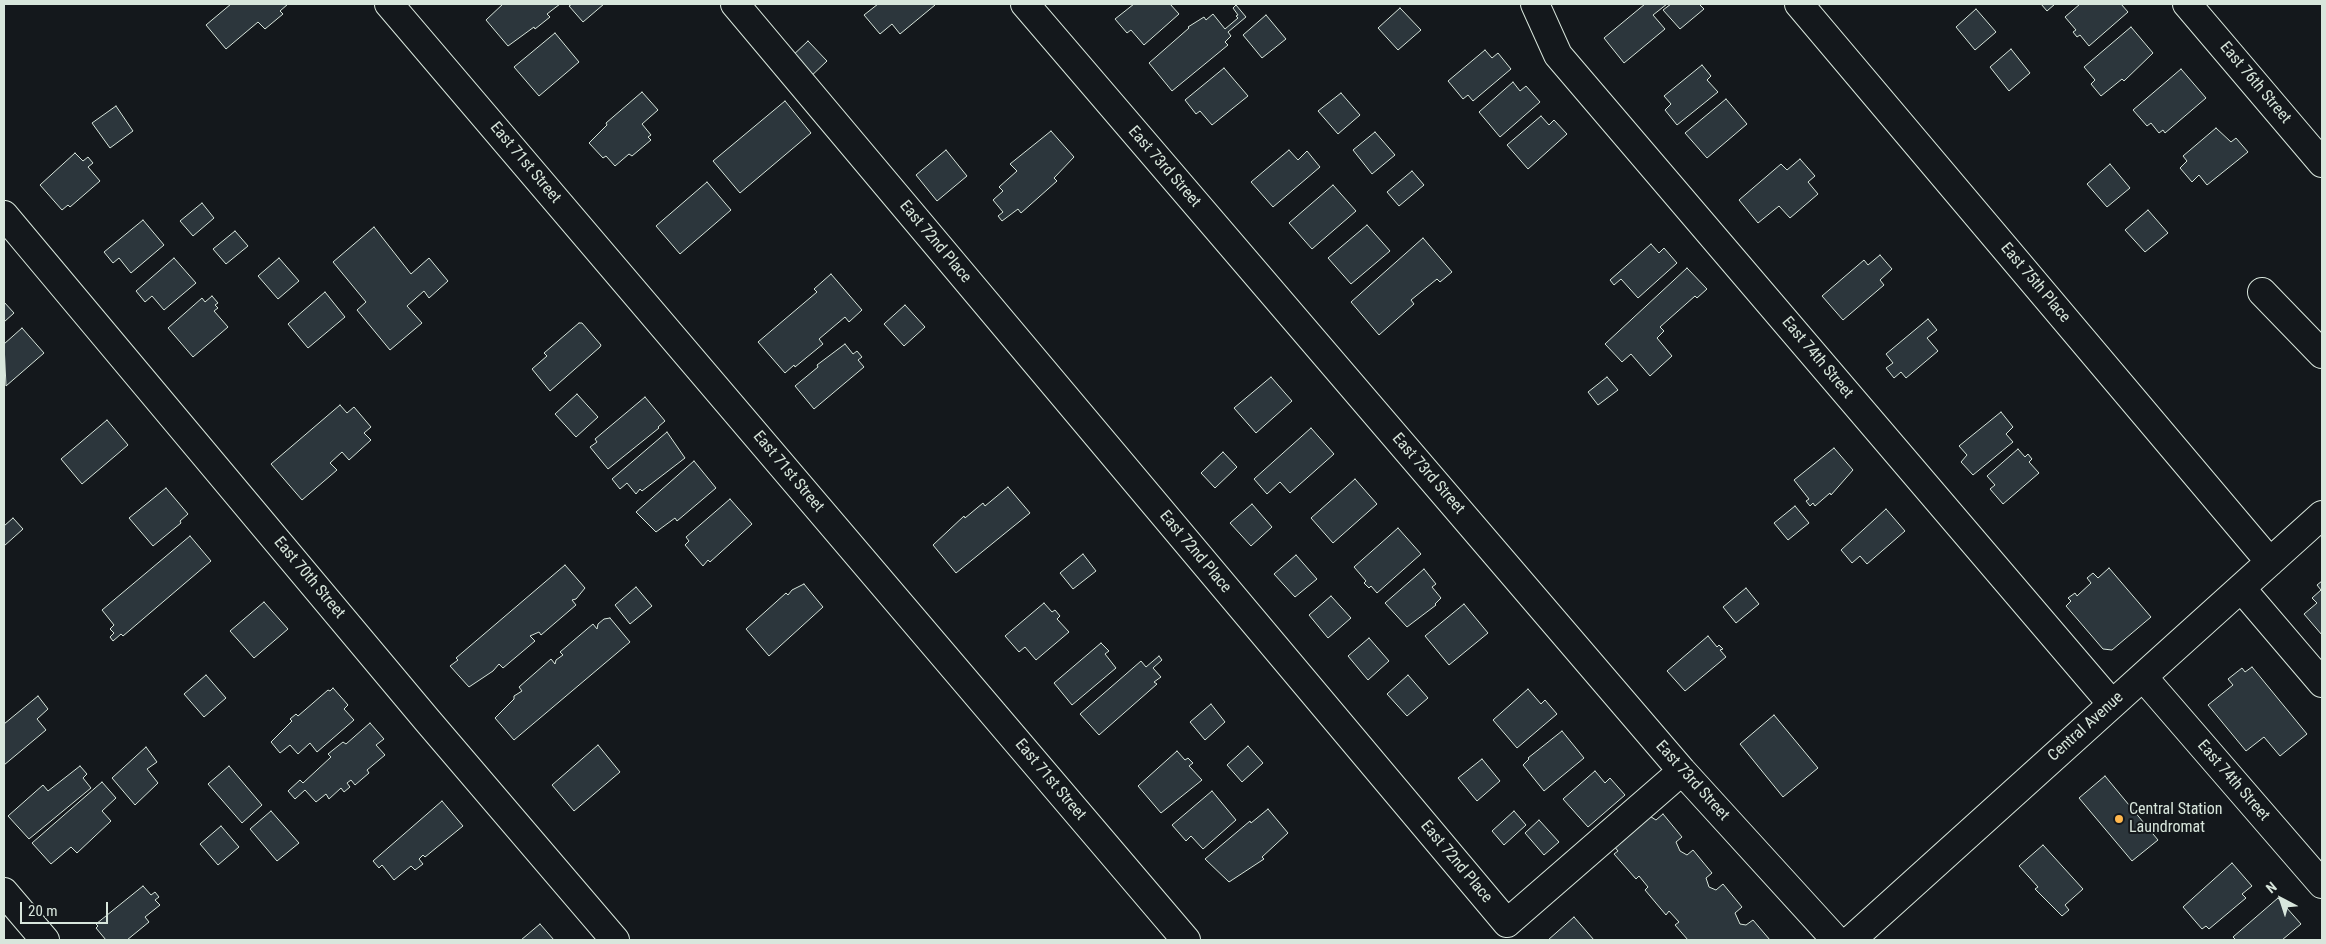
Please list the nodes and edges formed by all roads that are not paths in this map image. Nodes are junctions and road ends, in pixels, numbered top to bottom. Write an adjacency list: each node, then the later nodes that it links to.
1 (389, 4): 22 (street, East 71st Street)
2 (735, 4): 17 (street, East 72nd Place)
3 (1025, 4): 17 (street, East 73rd Street)
4 (1536, 4): 16 (street, East 74th Street)
5 (1799, 4): 12 (street, East 75th Place)
6 (2187, 4): 7 (street, East 76th Street)
7 (2322, 163)
8 (4, 215): 21 (street, East 70th Street)
9 (2262, 292): 10 (street)
10 (2322, 354)
11 (2322, 515): 12 (street, Central Avenue)
12 (2270, 562): 13 (street, Central Avenue)
13 (2241, 588): 14 (street, Central Avenue); 15 (street)
14 (2143, 677): 16 (street, Central Avenue); 18 (street, East 74th Street)
15 (2322, 682)
16 (2112, 704): 24 (street, Central Avenue)
17 (1682, 771): 23 (street, East 73rd Street)
18 (2322, 884)
19 (4, 892): 20 (street)
20 (45, 940)
21 (615, 940)
22 (1186, 940)
23 (1836, 940)
24 (1851, 940)

